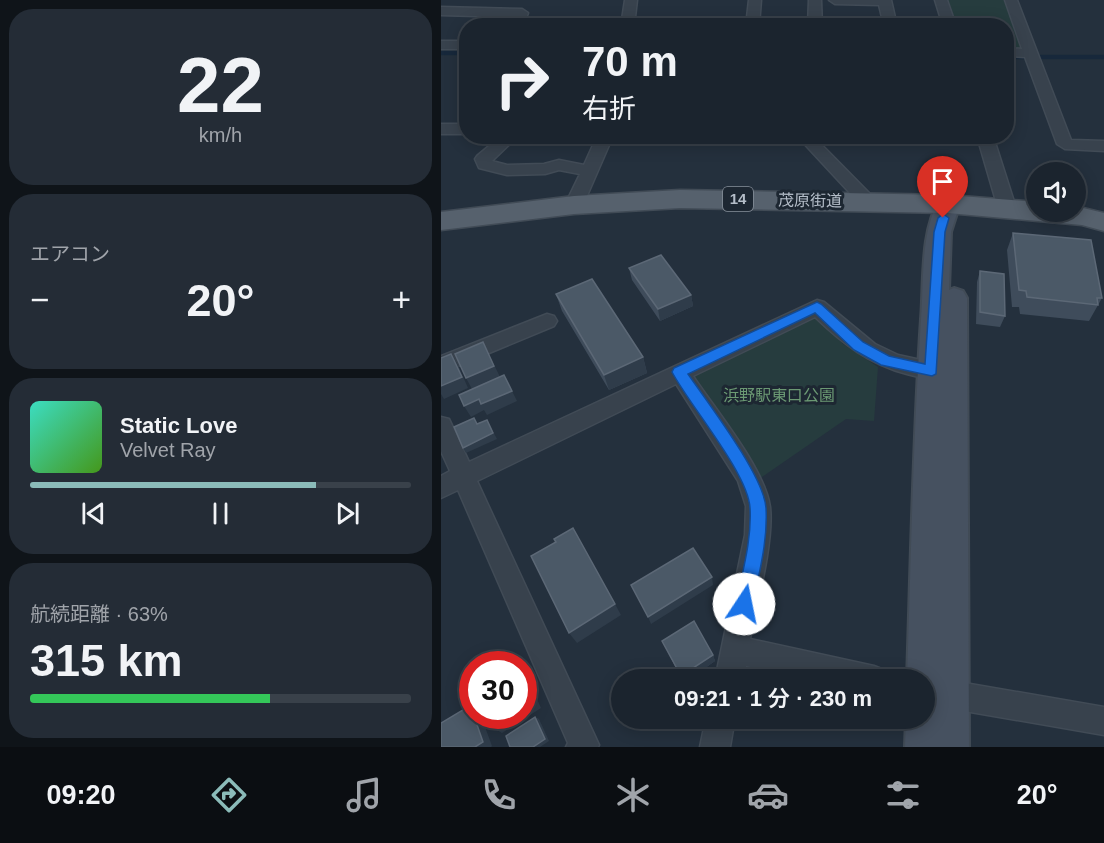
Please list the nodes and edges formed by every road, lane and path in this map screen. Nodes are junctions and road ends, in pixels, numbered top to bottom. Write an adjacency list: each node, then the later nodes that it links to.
1 (631, 0): 10 (street)
2 (755, 0): 11 (street)
3 (815, 0): 12 (street)
4 (835, 0): 7 (street)
5 (941, 0): 14 (street)
6 (1011, 0): 18 (street)
7 (884, 1): 13 (street)
8 (441, 11): 9 (street)
9 (520, 18)
10 (628, 18)
11 (753, 18)
12 (815, 18)
13 (889, 18)
14 (947, 18)
15 (441, 45): 16 (street)
16 (459, 45)
17 (1014, 52): 18 (street)
18 (1032, 53): 25 (street)
19 (441, 129): 20 (street)
20 (459, 129)
21 (500, 144): 26 (street)
22 (601, 144): 26 (street)
23 (812, 144): 27 (street)
24 (987, 144): 30 (street)
25 (1104, 146)
26 (588, 171): 29 (street)
27 (868, 202): 28 (main road, 茂原街道 / 14); 29 (main road, 茂原街道 / 14)
28 (948, 204): 30 (main road, 茂原街道 / 14); 35 (street); 43 (street)
29 (574, 205): 32 (main road, 茂原街道 / 14)
30 (1007, 208): 31 (main road, 茂原街道 / 14)
31 (1026, 210)
32 (441, 221)
33 (547, 321): 34 (street)
34 (441, 365)
35 (932, 370): 36 (street); 42 (street)
36 (679, 372): 38 (street); 39 (street)
37 (441, 426): 38 (street)
38 (452, 481): 49 (street)
39 (736, 650): 40 (street); 41 (street)
40 (732, 669)
41 (823, 669)
42 (933, 669)
43 (934, 669)
44 (935, 692): 46 (street)
45 (935, 699): 52 (street)
46 (1104, 721)
47 (719, 729): 50 (street)
48 (928, 729): 51 (street)
49 (581, 747)
50 (715, 747)
51 (925, 747)
52 (949, 747)

